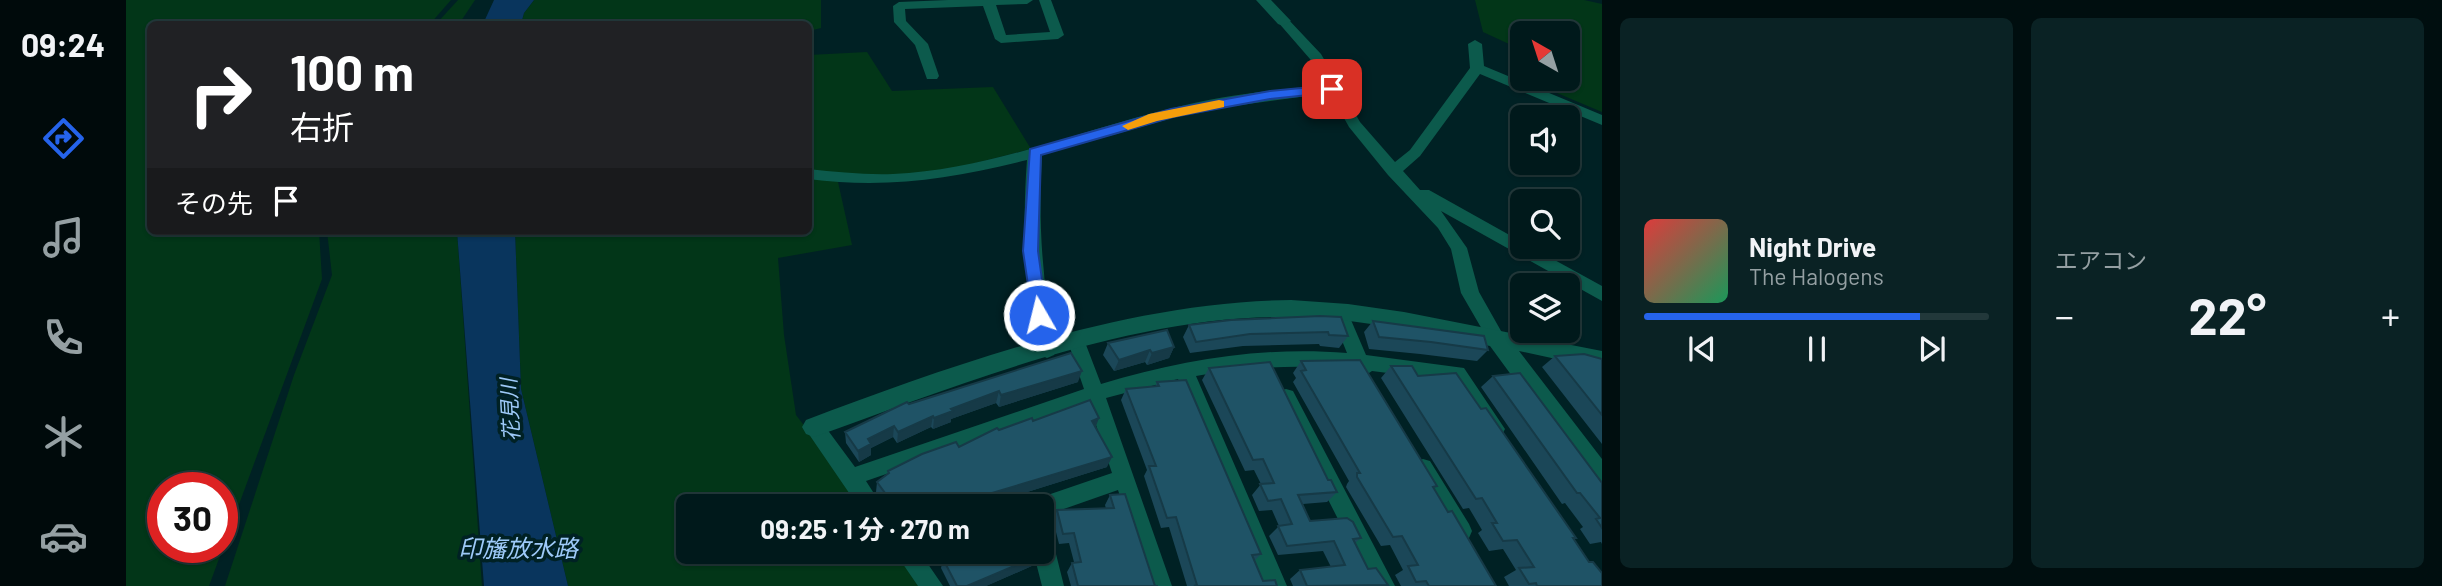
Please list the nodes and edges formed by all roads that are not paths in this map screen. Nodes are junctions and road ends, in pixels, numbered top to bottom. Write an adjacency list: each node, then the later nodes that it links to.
1 (1027, 0): 4 (street)
2 (1045, 0): 4 (street)
3 (1263, 0): 6 (street)
4 (991, 1): 5 (street)
5 (932, 2): 9 (street)
6 (1283, 21): 10 (street)
7 (1475, 44): 8 (street)
8 (1477, 68): 11 (street); 13 (street)
9 (932, 76)
10 (1332, 89): 12 (street); 13 (street)
11 (1602, 120)
12 (1035, 153): 14 (street); 20 (street)
13 (1393, 171): 15 (street)
14 (812, 174)
15 (1405, 184): 16 (street); 18 (street)
16 (1602, 293)
17 (1339, 311): 18 (street); 19 (street); 22 (street)
18 (1496, 338): 23 (street); 32 (street)
19 (1077, 342): 20 (street); 26 (street)
20 (1047, 350): 27 (street)
21 (1267, 359): 22 (street); 24 (street); 42 (street)
22 (1357, 360): 25 (street); 28 (street)
23 (1602, 360)
24 (1183, 369): 26 (street); 41 (street)
25 (1372, 384)
26 (1095, 393): 30 (street); 31 (street)
27 (814, 426): 30 (street)
28 (1503, 441)
29 (1415, 455): 35 (street)
30 (850, 478): 33 (street)
31 (1123, 479): 34 (street); 40 (street)
32 (1602, 479)
33 (862, 494)
34 (1054, 503)
35 (1473, 550)
36 (921, 564): 38 (street)
37 (1048, 564): 39 (street)
38 (932, 586)
39 (1053, 586)
40 (1161, 586)
41 (1276, 586)
42 (1384, 586)

